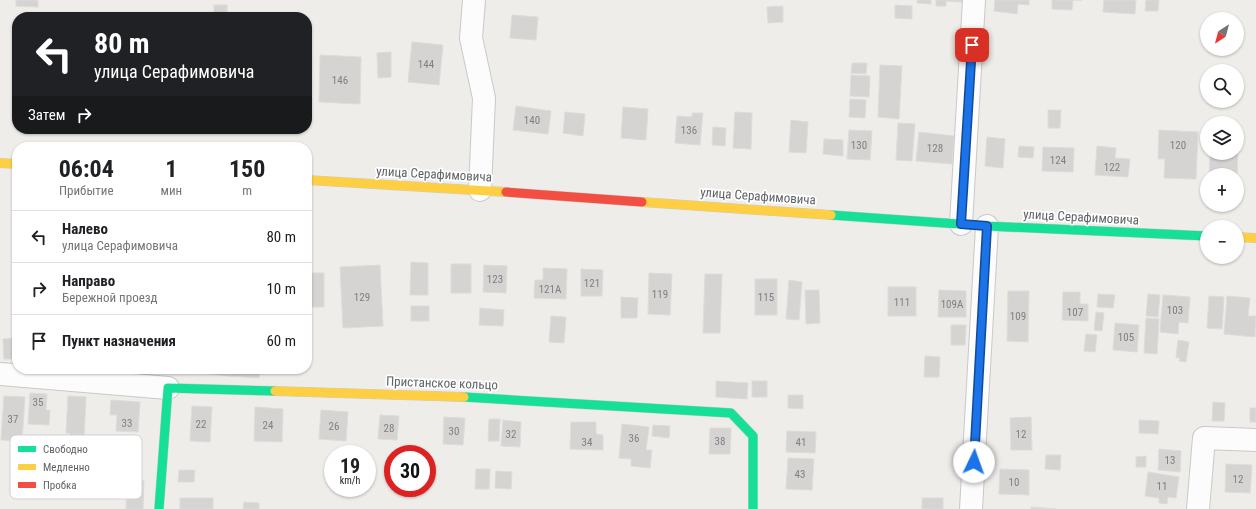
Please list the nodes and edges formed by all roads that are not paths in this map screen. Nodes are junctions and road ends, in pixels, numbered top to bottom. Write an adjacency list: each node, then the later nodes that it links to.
1 (474, 0): 6 (street)
2 (974, 0): 7 (street)
3 (0, 163): 4 (street)
4 (12, 164)
5 (312, 180): 6 (street, улица Серафимовича)
6 (480, 190): 7 (street, улица Серафимовича)
7 (961, 224): 8 (street, улица Серафимовича)
8 (987, 226): 9 (street, улица Серафимовича); 17 (street)
9 (1200, 236)
10 (1244, 237): 11 (street)
11 (1256, 238)
12 (0, 374): 13 (street)
13 (168, 388): 15 (street); 16 (street, Пристанское кольцо)
14 (1256, 440): 18 (street)
15 (159, 509)
16 (753, 509)
17 (971, 509)
18 (1198, 509)

